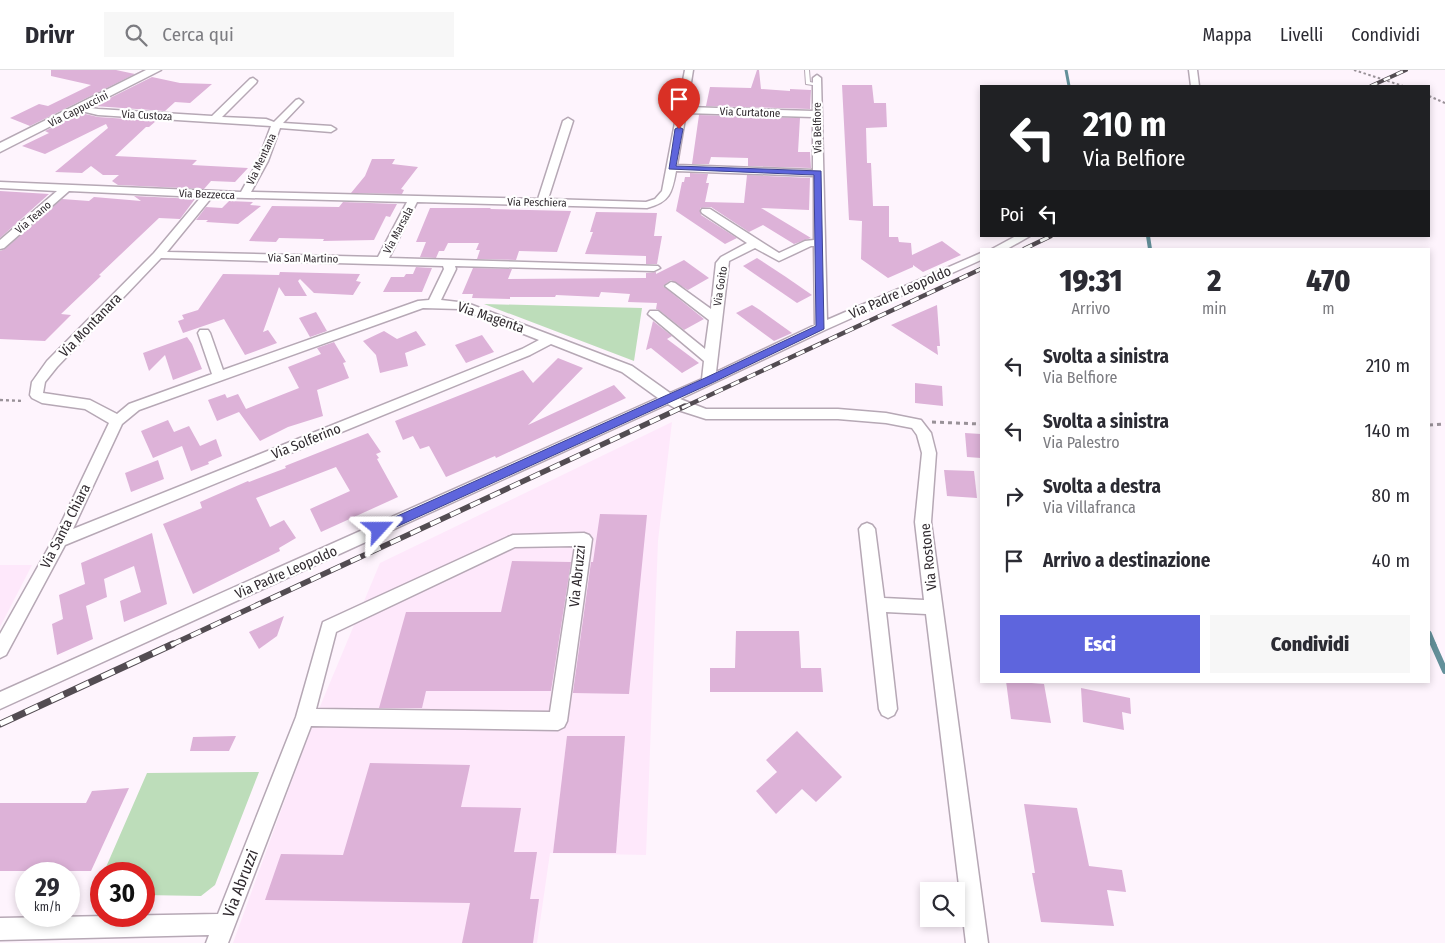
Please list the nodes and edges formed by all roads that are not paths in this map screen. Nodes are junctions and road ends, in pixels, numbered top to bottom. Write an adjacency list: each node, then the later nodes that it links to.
1 (155, 70): 9 (main road, Via Cappuccini)
2 (689, 70): 10 (street)
3 (806, 70): 6 (lane)
4 (1192, 70): 7 (street)
5 (253, 81): 12 (street)
6 (817, 82): 11 (street, Via Belfiore)
7 (1195, 85)
8 (298, 102): 14 (street, Via Mentana)
9 (80, 108): 12 (street, Via Custoza); 16 (main road, Via Cappuccini)
10 (683, 110): 11 (street, Via Curtatone); 17 (street)
11 (817, 114): 18 (street, Via Belfiore)
12 (214, 119): 14 (street, Via Custoza)
13 (568, 121): 24 (street)
14 (276, 125): 15 (street, Via Custoza); 22 (street, Via Mentana)
15 (331, 129)
16 (0, 148)
17 (672, 168): 18 (street); 24 (street, Via Peschiera)
18 (818, 173): 28 (street, Via Belfiore)
19 (0, 185): 20 (street, Via Bezzecca)
20 (66, 188): 21 (street, Via Bezzecca); 29 (street, Via Teano)
21 (209, 194): 22 (street, Via Bezzecca); 31 (street, Via Montanara)
22 (244, 195): 23 (street, Via Bezzecca)
23 (414, 199): 24 (street, Via Peschiera); 33 (street, Via Marsala)
24 (542, 202)
25 (706, 211): 27 (street)
26 (1023, 237): 30 (street)
27 (755, 243): 28 (street); 39 (street, Via Goito)
28 (818, 243): 40 (street, Via Belfiore)
29 (0, 246)
30 (999, 248)
31 (158, 255): 33 (street, Via San Martino); 48 (street, Via Montanara)
32 (980, 256): 40 (street, Via Padre Leopoldo)
33 (382, 260): 34 (street, Via San Martino)
34 (448, 264): 35 (street, Via San Martino); 37 (street)
35 (654, 268)
36 (671, 286): 39 (street, Via Goito)
37 (434, 303): 42 (street, Via Magenta); 44 (street, Via Magenta)
38 (654, 314): 43 (street)
39 (715, 318): 43 (street, Via Goito)
40 (820, 327): 45 (street, Via Padre Leopoldo)
41 (204, 333): 44 (street)
42 (551, 339): 46 (street, Via Magenta); 50 (street, Via Solferino)
43 (710, 359): 45 (street, Via Goito)
44 (220, 376): 47 (street, Via Magenta)
45 (708, 381): 46 (street, Via Padre Leopoldo)
46 (668, 398): 52 (street, Via Rostone); 54 (street, Via Padre Leopoldo)
47 (134, 407): 48 (street, Via Santa Chiara)
48 (117, 421): 50 (street, Via Santa Chiara)
49 (867, 529): 51 (street)
50 (60, 541): 53 (street, Via Santa Chiara)
51 (877, 605): 52 (street); 55 (street)
52 (933, 607): 59 (street, Via Rostone)
53 (0, 650)
54 (0, 701)
55 (888, 709)
56 (305, 717): 56 (street, Via Abruzzi); 58 (street, Via Abruzzi)
57 (0, 928): 58 (street, Via Abruzzi)
58 (220, 934)
59 (977, 943)

